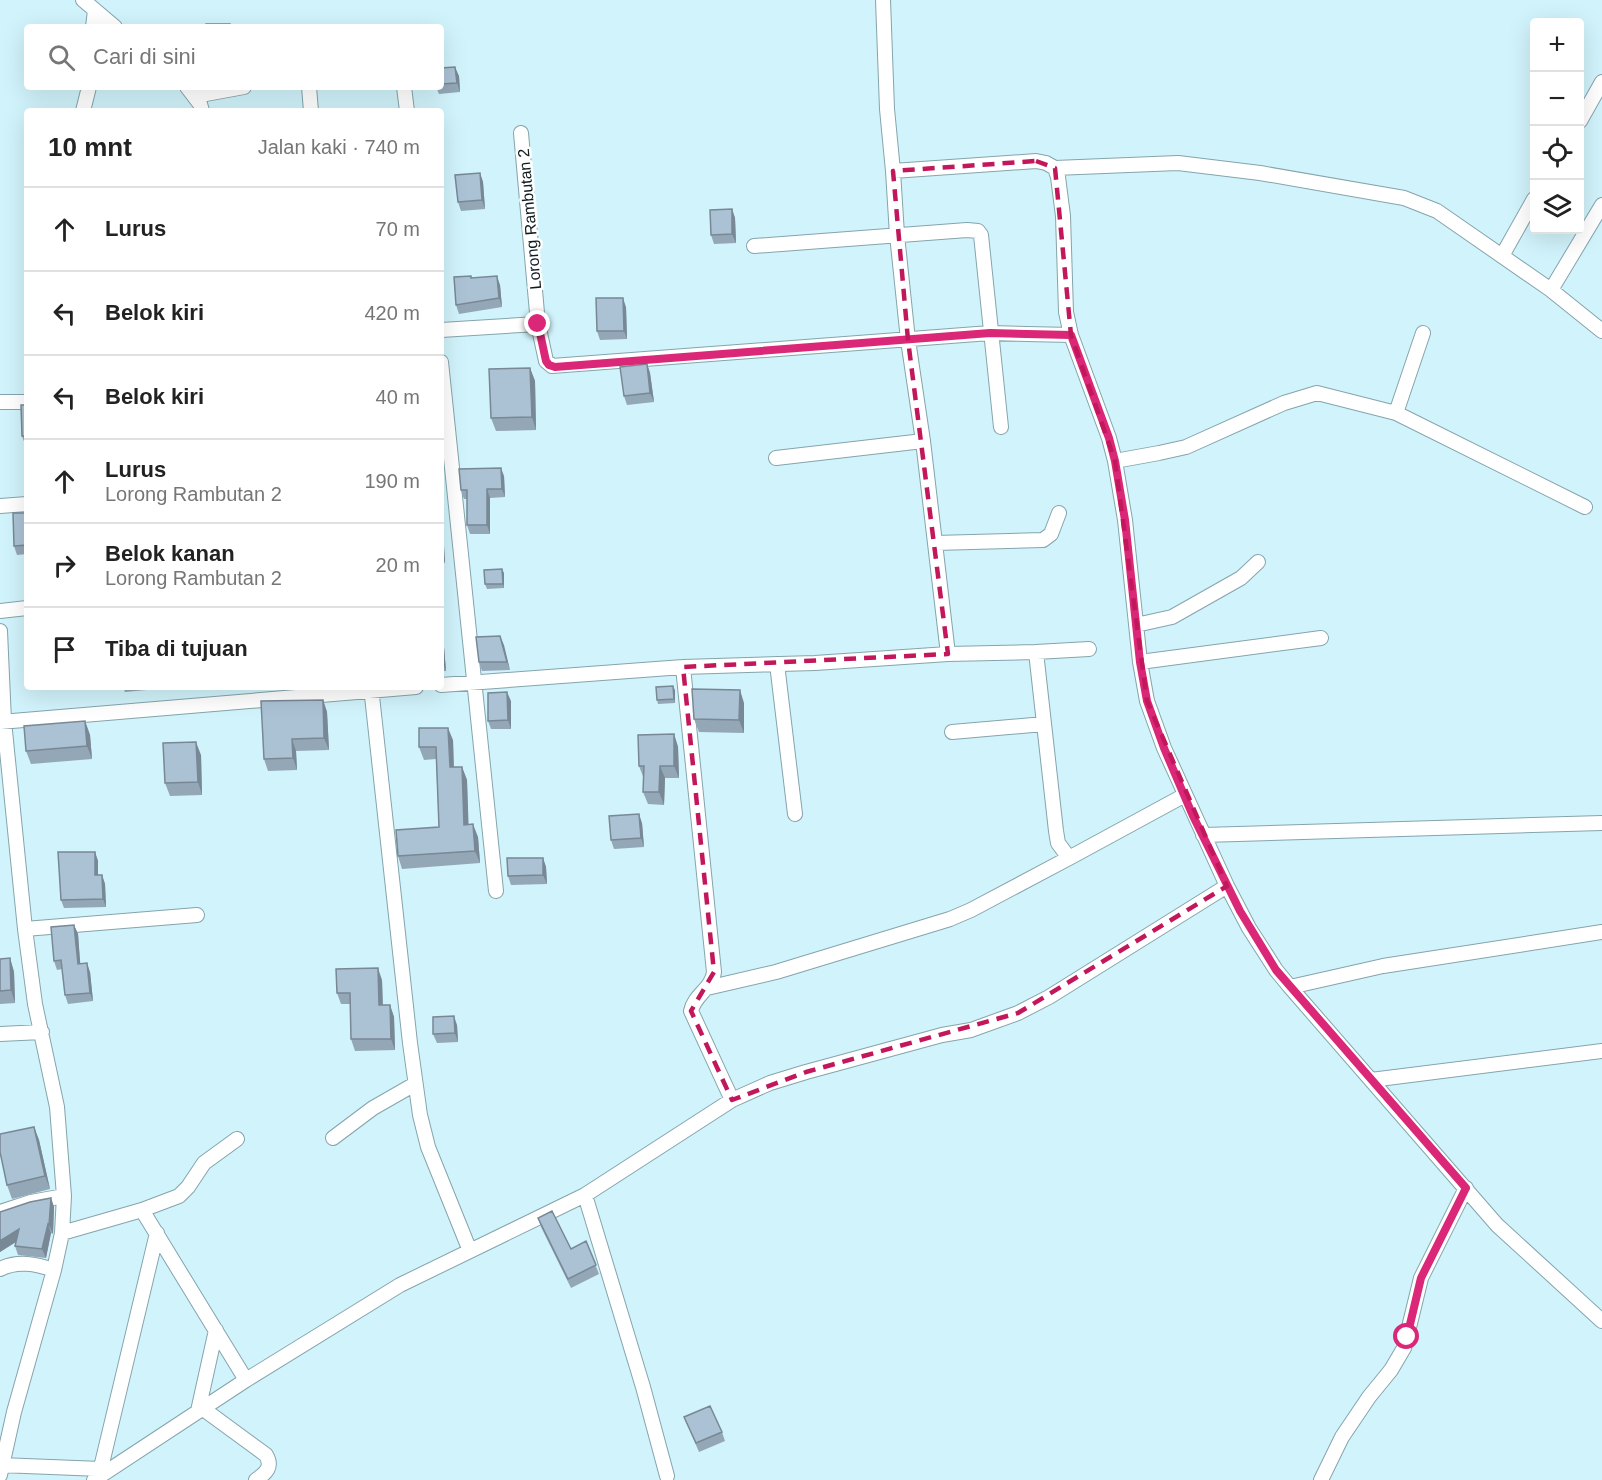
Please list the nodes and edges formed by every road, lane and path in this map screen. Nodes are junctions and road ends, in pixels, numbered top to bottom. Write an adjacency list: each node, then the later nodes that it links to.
1 (83, 0): 3 (street)
2 (883, 0): 19 (street)
3 (94, 10): 4 (street); 5 (street)
4 (93, 24)
5 (111, 24)
6 (1602, 82): 16 (street)
7 (88, 90): 12 (street)
8 (212, 90): 11 (street)
9 (309, 90): 14 (street)
10 (404, 90): 15 (street)
11 (191, 92): 13 (street)
12 (83, 108)
13 (200, 108)
14 (311, 108)
15 (407, 108)
16 (1584, 114)
17 (521, 133): 26 (street, Lorong Rambutan 2)
18 (1054, 168): 19 (street); 24 (street); 31 (street)
19 (893, 171): 22 (street)
20 (1602, 205): 25 (street)
21 (1530, 206): 24 (street)
22 (897, 235): 23 (street); 29 (street); 32 (street)
23 (754, 246)
24 (1502, 256): 25 (street)
25 (1551, 290): 27 (street)
26 (538, 324): 28 (street); 32 (street, Lorong Rambutan 2)
27 (1601, 328)
28 (444, 330)
29 (990, 333): 31 (street, Lorong Rambutan 2); 32 (street, Lorong Rambutan 2); 37 (street)
30 (1423, 333): 36 (street)
31 (1071, 335): 40 (street)
32 (908, 340): 38 (street)
33 (444, 390): 58 (street)
34 (0, 402): 35 (street)
35 (24, 402)
36 (1396, 413): 40 (street); 43 (street)
37 (1001, 427)
38 (923, 441): 39 (street); 45 (street)
39 (776, 458)
40 (1115, 461): 49 (street)
41 (24, 504): 42 (street)
42 (0, 506)
43 (1585, 507)
44 (1059, 513): 45 (street)
45 (935, 543): 54 (street)
46 (1258, 562): 49 (street)
47 (24, 608): 48 (street)
48 (0, 611)
49 (1136, 625): 55 (street)
50 (0, 632): 62 (street)
51 (1321, 638): 55 (street)
52 (1089, 649): 53 (street)
53 (1036, 652): 54 (street); 63 (street)
54 (948, 654): 56 (street)
55 (1140, 662): 65 (street)
56 (777, 664): 57 (street); 66 (street)
57 (683, 667): 58 (street); 76 (street)
58 (475, 683): 59 (street); 71 (street)
59 (444, 685)
60 (350, 690): 62 (street)
61 (372, 690): 81 (street)
62 (2, 721): 73 (street)
63 (1044, 724): 64 (street); 69 (street)
64 (952, 732)
65 (1185, 795): 68 (street); 69 (street)
66 (795, 814)
67 (1602, 823): 68 (street)
68 (1203, 835): 70 (street)
69 (1069, 858): 76 (street)
70 (1227, 886): 75 (street); 82 (street)
71 (495, 891)
72 (196, 915): 73 (street)
73 (25, 929): 77 (street)
74 (1602, 932): 75 (street)
75 (1290, 987): 80 (street)
76 (706, 988): 82 (street)
77 (42, 1032): 78 (street); 87 (street)
78 (0, 1034)
79 (1602, 1051): 80 (street)
80 (1371, 1080): 85 (street)
81 (415, 1084): 83 (street); 92 (street)
82 (732, 1100): 86 (street)
83 (333, 1138)
84 (237, 1139): 88 (street)
85 (1466, 1188): 95 (street); 103 (street)
86 (585, 1195): 92 (street); 101 (street)
87 (64, 1196): 89 (street); 90 (street)
88 (142, 1210): 90 (street); 91 (street)
89 (0, 1212)
90 (62, 1233): 94 (street)
91 (158, 1233): 96 (street); 100 (street)
92 (470, 1251): 97 (street)
93 (0, 1269): 94 (street)
94 (54, 1270): 99 (street)
95 (1602, 1321)
96 (216, 1330): 97 (street); 98 (street)
97 (246, 1380): 98 (street)
98 (200, 1410): 100 (street); 102 (street)
99 (1, 1468): 100 (street)
100 (98, 1475)
101 (667, 1476)
102 (256, 1480)
103 (1321, 1480)

